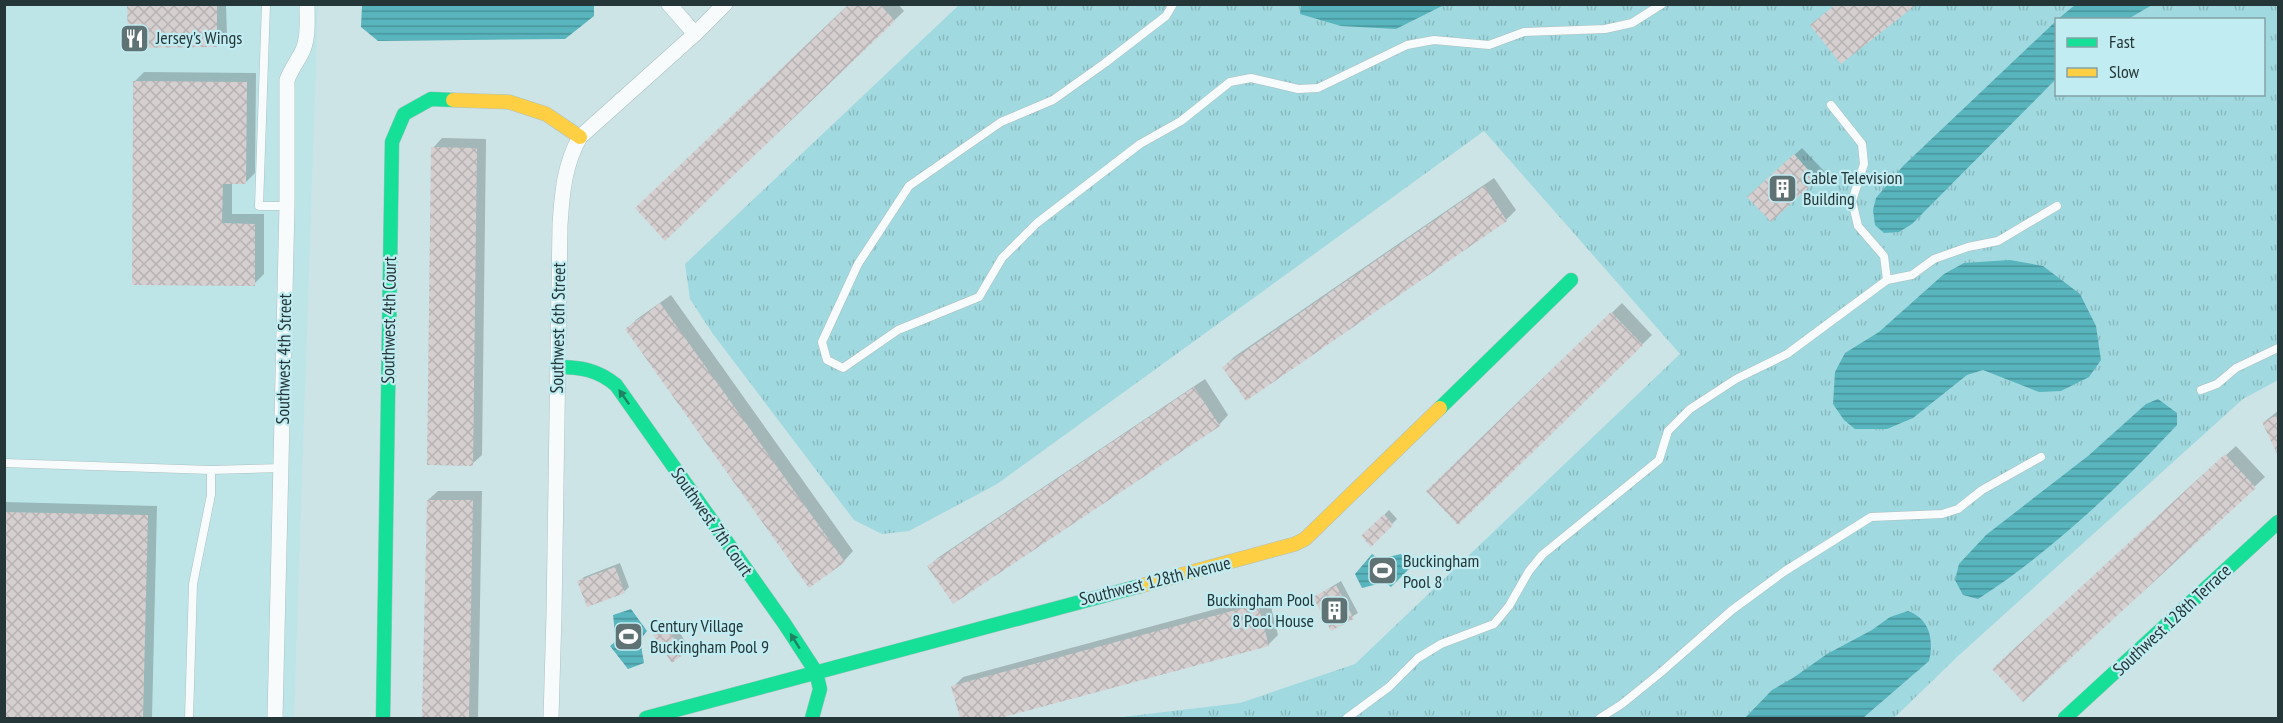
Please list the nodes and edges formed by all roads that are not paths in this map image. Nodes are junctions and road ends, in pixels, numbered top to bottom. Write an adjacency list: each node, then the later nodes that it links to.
1 (266, 4): 10 (lane)
2 (307, 4): 10 (street, Southwest 4th Street)
3 (669, 4): 7 (street)
4 (725, 4): 7 (street, Southwest 6th Street)
5 (1173, 4): 6 (lane)
6 (1662, 4)
7 (695, 34): 9 (street, Southwest 6th Street)
8 (1831, 105): 13 (lane)
9 (580, 137): 15 (street, Southwest 6th Street); 25 (street, Southwest 4th Court)
10 (287, 206): 19 (street, Southwest 4th Street)
11 (2057, 206): 13 (lane)
12 (1571, 279): 22 (street, Southwest 128th Avenue)
13 (1887, 280): 29 (lane)
14 (2278, 348): 16 (lane)
15 (558, 367): 22 (street, Southwest 7th Court, one-way to 15); 26 (street, Southwest 6th Street)
16 (2201, 390)
17 (2041, 458): 30 (lane)
18 (4, 463): 20 (lane)
19 (282, 468): 20 (lane); 24 (street, Southwest 4th Street)
20 (211, 470): 23 (lane)
21 (2278, 522): 31 (street, Southwest 128th Terrace)
22 (816, 672): 27 (street, Southwest 128th Avenue); 28 (street)
23 (189, 718)
24 (275, 718)
25 (383, 718)
26 (551, 718)
27 (646, 718)
28 (812, 718)
29 (1347, 718)
30 (1600, 718)
31 (2066, 718)

